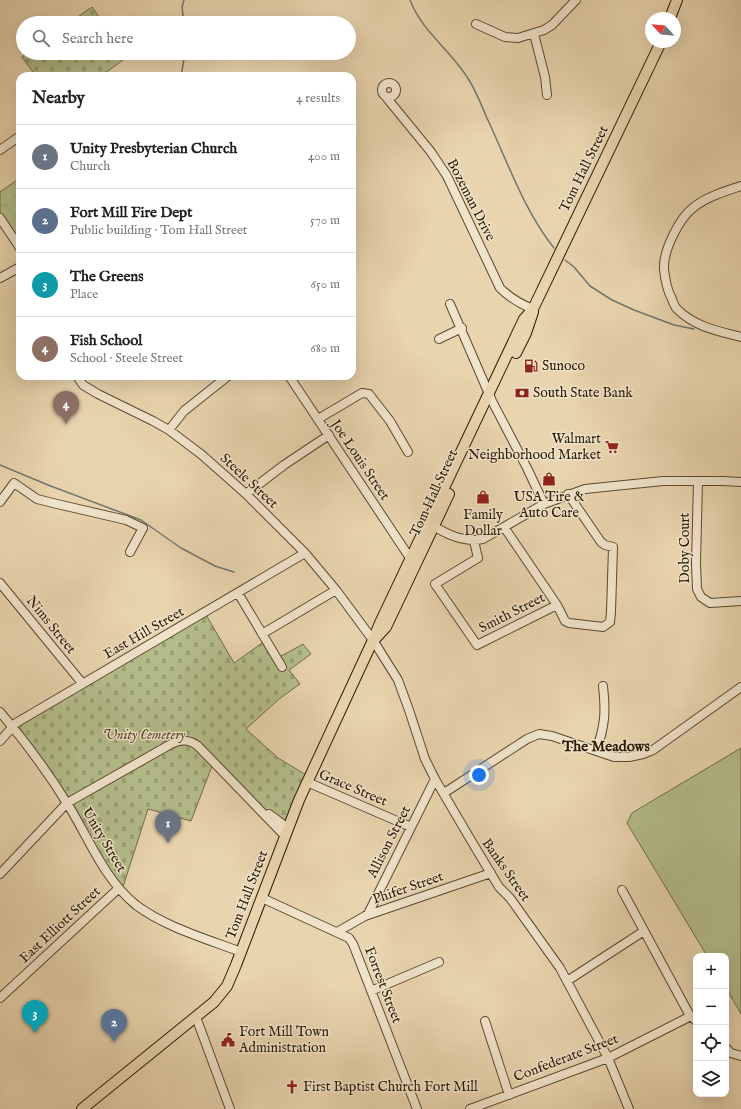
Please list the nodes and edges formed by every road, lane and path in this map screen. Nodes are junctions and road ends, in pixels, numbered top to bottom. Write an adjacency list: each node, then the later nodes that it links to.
1 (576, 0): 5 (street)
2 (677, 0): 3 (main road)
3 (672, 12)
4 (476, 24): 5 (street)
5 (534, 34): 7 (street)
6 (658, 48): 17 (main road, Tom Hall Street)
7 (546, 95)
8 (386, 97): 17 (street, Bozeman Drive)
9 (16, 139): 10 (street)
10 (0, 150)
11 (741, 186): 19 (street)
12 (0, 219): 13 (street)
13 (16, 242)
14 (16, 269): 15 (street)
15 (0, 278)
16 (450, 304): 18 (street)
17 (533, 309): 24 (main road, Tom Hall Street)
18 (462, 328): 20 (street); 24 (street)
19 (741, 337)
20 (439, 339)
21 (80, 380): 26 (street, Steele Street)
22 (223, 380): 26 (street)
23 (292, 380): 25 (street, Joe Louis Street)
24 (491, 397): 34 (street); 35 (main road, Tom Hall Street)
25 (318, 419): 27 (street, Joe Louis Street); 28 (street)
26 (169, 430): 31 (street, Steele Street)
27 (329, 435): 31 (street); 40 (street, Joe Louis Street)
28 (408, 452)
29 (698, 481): 30 (street); 32 (street); 44 (street, Doby Court)
30 (741, 482)
31 (246, 494): 39 (street, Steele Street)
32 (568, 494): 34 (street); 45 (street)
33 (0, 502): 38 (street)
34 (544, 504): 36 (street)
35 (431, 525): 37 (street); 40 (main road, Tom Hall Street); 47 (main road, Tom Hall Street)
36 (504, 526): 37 (street); 45 (street)
37 (474, 541): 45 (street, Smith Street)
38 (130, 552)
39 (305, 553): 42 (street, Steele Street); 43 (street, East Hill Street)
40 (410, 558): 47 (main road, Tom Hall Street)
41 (0, 583): 49 (street, Nims Street)
42 (336, 590): 46 (street); 47 (street, Steele Street)
43 (238, 593): 46 (street); 49 (street, East Hill Street)
44 (741, 601)
45 (557, 605)
46 (262, 634): 48 (street)
47 (373, 640): 56 (street, Banks Street); 57 (main road, Tom Hall Street)
48 (282, 667)
49 (82, 683): 53 (street, East Hill Street)
50 (603, 686): 55 (street)
51 (741, 687): 55 (street)
52 (0, 712): 53 (street, Unity Street)
53 (12, 726): 54 (street, East Hill Street); 59 (street, Unity Street)
54 (0, 741)
55 (596, 751): 58 (street)
56 (435, 779): 58 (street, Banks Street); 60 (street, Allison Street)
57 (307, 782): 60 (street, Grace Street); 61 (main road, Tom Hall Street)
58 (444, 794): 62 (street, Banks Street)
59 (67, 803): 61 (street); 63 (street); 64 (street, Unity Street)
60 (411, 827): 67 (street, Allison Street)
61 (286, 832): 66 (main road, Tom Hall Street)
62 (490, 873): 67 (street, Phifer Street); 72 (street, Banks Street)
63 (0, 874)
64 (119, 888): 70 (street, Unity Street); 74 (street, East Elliott Street)
65 (622, 890): 68 (street)
66 (262, 898): 69 (street, Forrest Street); 70 (main road, Tom Hall Street)
67 (365, 916): 69 (street, Phifer Street)
68 (644, 931): 72 (street); 76 (street)
69 (337, 932): 73 (street, Forrest Street)
70 (241, 952): 75 (main road, Tom Hall Street)
71 (439, 962): 73 (street)
72 (567, 981): 80 (street, Banks Street)
73 (371, 991): 84 (street, Forrest Street)
74 (0, 998)
75 (196, 1017): 82 (main road, Tom Hall Street); 83 (street)
76 (693, 1018): 80 (street, Confederate Street)
77 (485, 1021): 81 (street)
78 (729, 1050): 79 (street)
79 (741, 1056)
80 (608, 1058): 81 (street, Confederate Street); 86 (street, Banks Street)
81 (509, 1095): 85 (street, Confederate Street)
82 (82, 1109)
83 (230, 1109)
84 (417, 1109)
85 (470, 1109)
86 (629, 1109)

